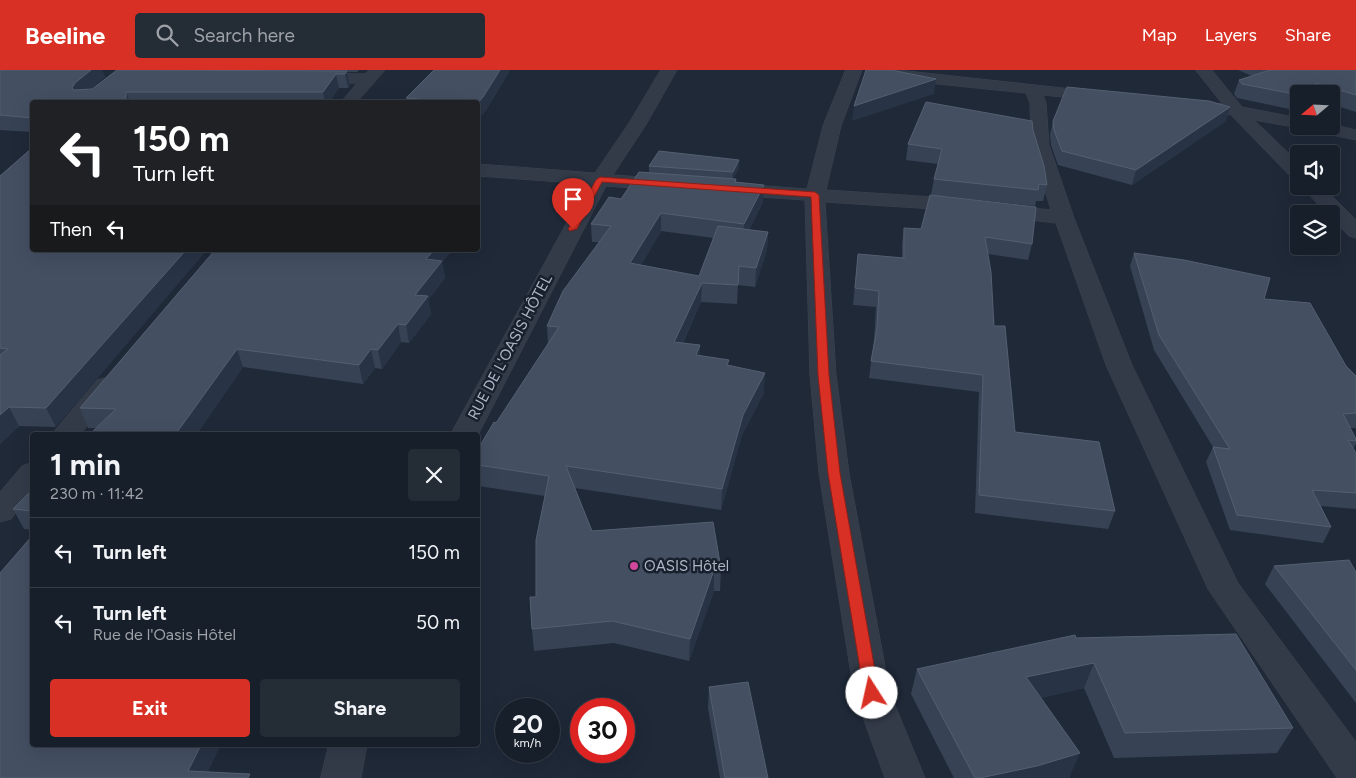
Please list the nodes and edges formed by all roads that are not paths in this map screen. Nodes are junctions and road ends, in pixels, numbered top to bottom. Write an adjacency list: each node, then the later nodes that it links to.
1 (669, 70): 16 (street, RUE DE L'OASIS HÔTEL)
2 (854, 70): 6 (street); 19 (street)
3 (1204, 70): 10 (street)
4 (374, 75): 5 (street); 8 (street)
5 (296, 77)
6 (1032, 88): 7 (street); 21 (street)
7 (1119, 98)
8 (351, 100)
9 (1178, 104): 10 (street)
10 (1236, 111): 11 (street); 14 (street)
11 (1290, 121)
12 (1340, 132): 13 (street)
13 (1356, 135)
14 (1290, 165)
15 (480, 170): 16 (street)
16 (600, 180): 17 (street); 25 (street, RUE DE L'OASIS HÔTEL)
17 (688, 186)
18 (707, 187): 19 (street)
19 (815, 195): 21 (street); 31 (street)
20 (1320, 195): 22 (street)
21 (1064, 218): 29 (street)
22 (1356, 232)
23 (122, 367): 24 (street)
24 (68, 432)
25 (466, 432)
26 (30, 475): 27 (street)
27 (0, 512)
28 (348, 747): 30 (street)
29 (1356, 773)
30 (341, 778)
31 (905, 778)

